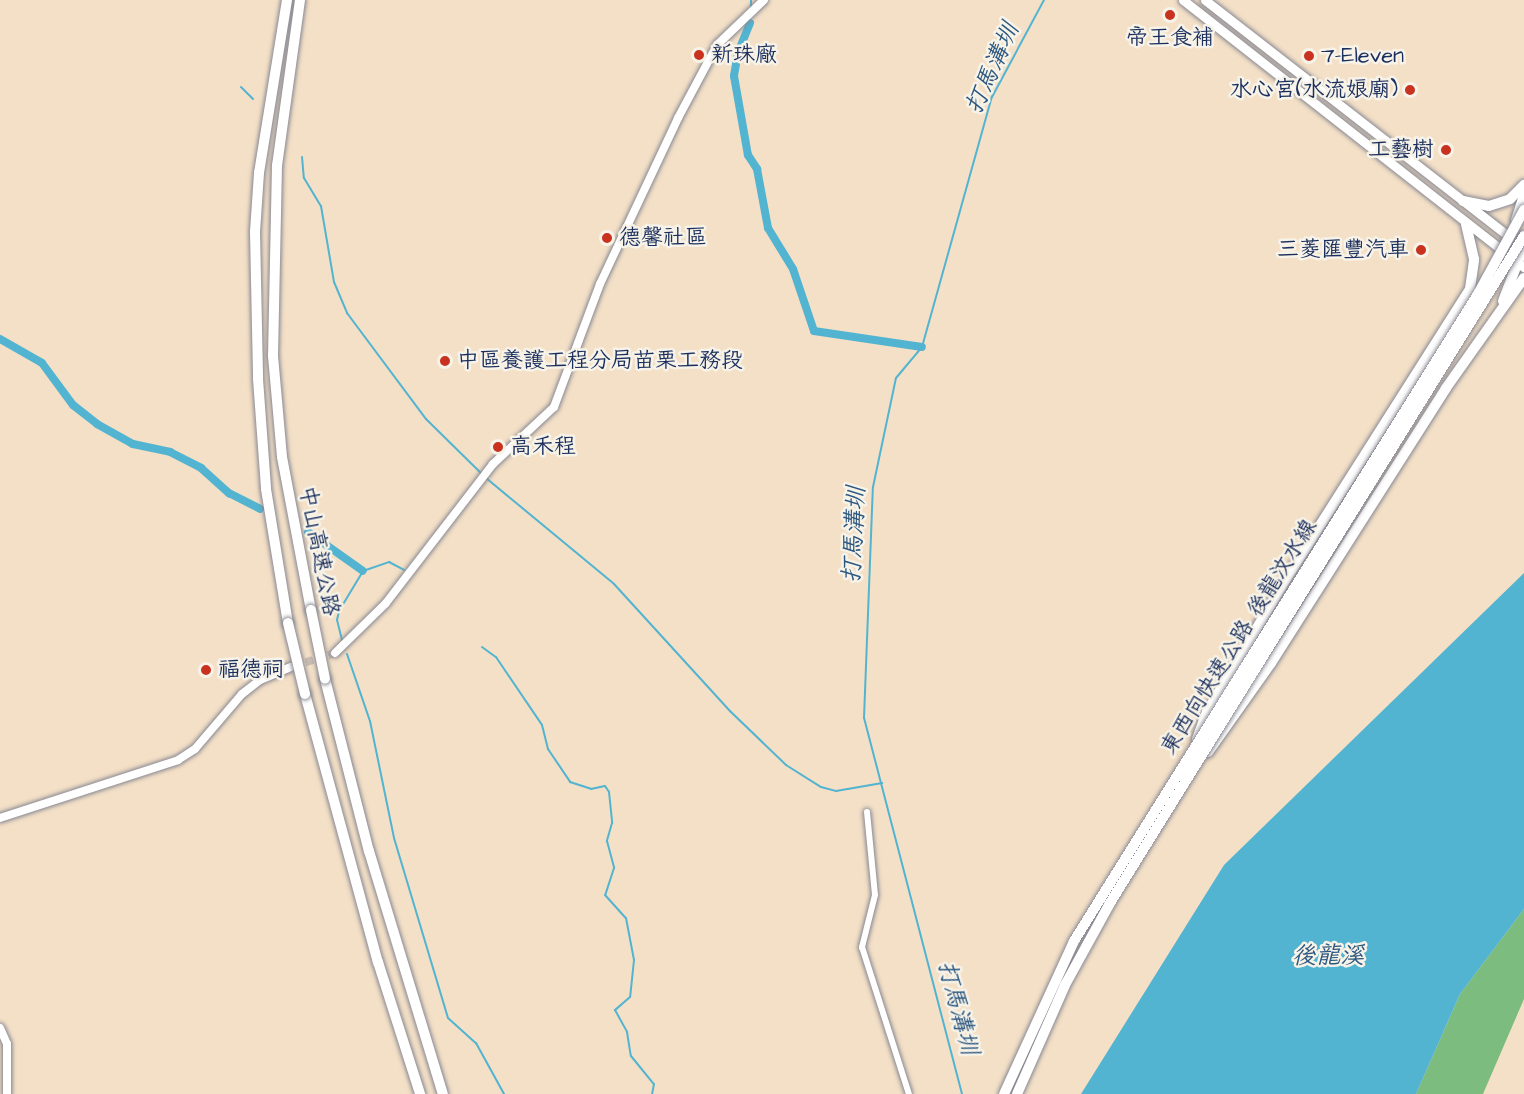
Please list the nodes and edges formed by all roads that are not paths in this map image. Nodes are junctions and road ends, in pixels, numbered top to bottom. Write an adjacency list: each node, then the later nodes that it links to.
1 (287, 0): 28 (highway, 中山高速公路, bridge)
2 (300, 0): 7 (highway, 中山高速公路)
3 (306, 0): 7 (highway)
4 (1183, 0): 12 (main road)
5 (1205, 0): 10 (main road)
6 (762, 2): 20 (street)
7 (297, 26): 29 (highway, 中山高速公路, bridge)
8 (1524, 185): 10 (highway)
9 (1524, 195): 13 (highway)
10 (1463, 201): 13 (main road)
11 (1524, 210): 22 (highway, 東西向快速公路 後龍汶水線, bridge)
12 (1466, 224): 15 (main road); 18 (highway)
13 (1511, 239): 14 (main road); 15 (highway)
14 (1524, 245): 16 (highway); 23 (highway, 東西向快速公路 後龍汶水線, bridge)
15 (1504, 251): 16 (main road); 18 (highway)
16 (1520, 264): 19 (highway)
17 (1524, 278): 19 (highway)
18 (1470, 289): 22 (highway)
19 (1501, 307): 23 (highway)
20 (335, 653)
21 (291, 667): 25 (street)
22 (1196, 740): 31 (highway, 東西向快速公路 後龍汶水線, bridge)
23 (1193, 767): 32 (highway, 東西向快速公路 後龍汶水線, bridge)
24 (867, 812): 30 (street)
25 (0, 818)
26 (0, 1028): 27 (street)
27 (8, 1094)
28 (420, 1094)
29 (443, 1094)
30 (909, 1094)
31 (1005, 1094)
32 (1017, 1094)

